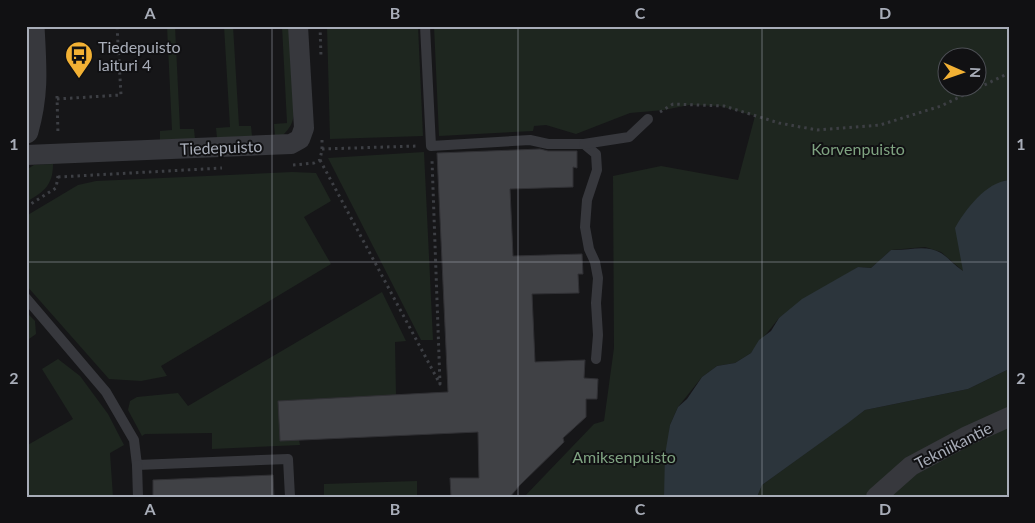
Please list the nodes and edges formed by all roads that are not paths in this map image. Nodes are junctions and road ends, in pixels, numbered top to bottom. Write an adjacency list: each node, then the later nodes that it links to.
1 (32, 26): 5 (street)
2 (298, 26): 7 (street, Tiedepuisto)
3 (425, 26): 6 (lane)
4 (648, 119): 6 (lane)
5 (26, 131)
6 (584, 144): 9 (lane)
7 (26, 155)
8 (26, 298): 11 (lane)
9 (596, 359)
10 (1009, 417): 14 (street, Tekniikantie)
11 (136, 465): 12 (lane); 13 (lane)
12 (138, 497)
13 (290, 497)
14 (876, 497)

